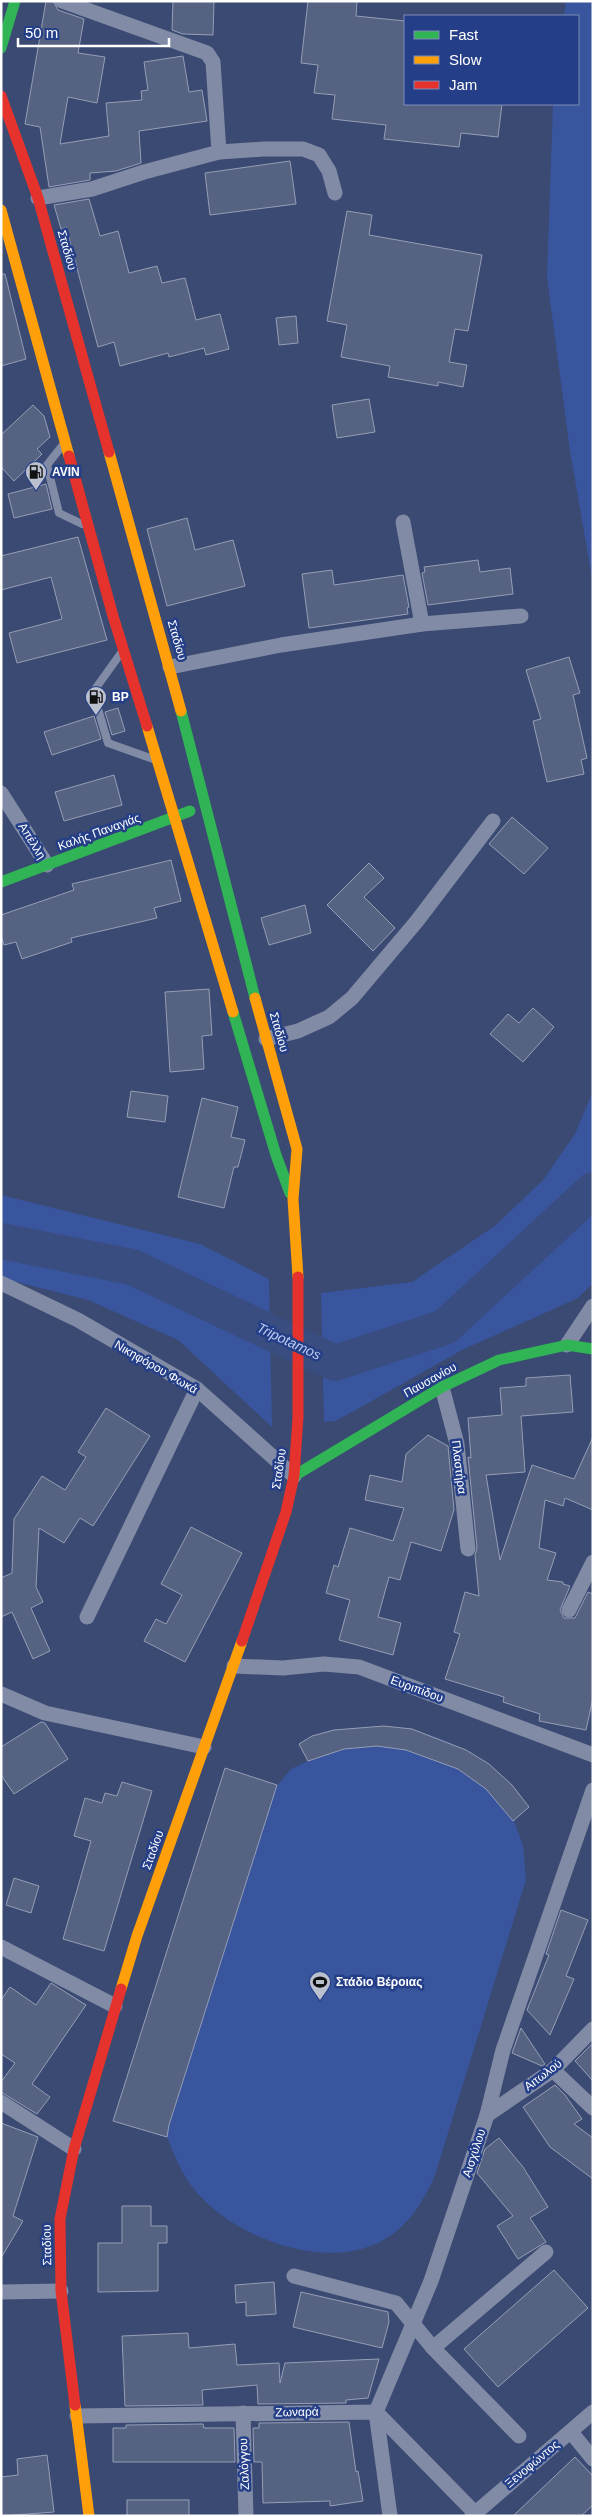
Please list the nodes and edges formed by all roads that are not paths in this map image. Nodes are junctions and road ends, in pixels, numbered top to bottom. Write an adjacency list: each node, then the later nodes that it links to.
1 (15, 1): 3 (main road)
2 (62, 1): 5 (street)
3 (1, 48)
4 (1, 96): 7 (main road, Σταδίου)
5 (219, 152): 6 (street); 7 (street)
6 (336, 193)
7 (38, 198): 15 (main road, Σταδίου)
8 (2, 216): 9 (main road, Σταδίου)
9 (66, 441): 11 (main road, Σταδίου); 11 (lane)
10 (403, 522): 13 (street)
11 (89, 527): 14 (main road, Σταδίου)
12 (521, 616): 13 (street)
13 (422, 624): 15 (street)
14 (124, 650): 16 (main road, Σταδίου); 16 (lane)
15 (170, 667): 18 (main road, Σταδίου)
16 (158, 760): 19 (main road, Σταδίου)
17 (1, 792): 21 (street, Απέλλη)
18 (204, 804): 19 (main road, Καλής Παναγιάς); 23 (main road, Σταδίου)
19 (176, 818): 21 (main road, Καλής Παναγιάς); 24 (main road, Σταδίου)
20 (493, 821): 23 (street)
21 (47, 865): 22 (main road, Καλής Παναγιάς)
22 (1, 882)
23 (266, 1039): 24 (main road, Σταδίου)
24 (293, 1199): 31 (main road, Σταδίου)
25 (1, 1283): 30 (street, Νικηφόρου Φωκά)
26 (593, 1306): 27 (street)
27 (566, 1345): 28 (main road, Παυσανίου); 29 (main road, Παυσανίου)
28 (593, 1349)
29 (442, 1387): 31 (main road, Παυσανίου); 32 (street, Πλαστήρα)
30 (198, 1389): 31 (street, Νικηφόρου Φωκά); 35 (street)
31 (294, 1476): 36 (main road, Σταδίου)
32 (468, 1549)
33 (593, 1562): 34 (street)
34 (569, 1610)
35 (87, 1616)
36 (234, 1666): 38 (main road, Σταδίου); 39 (street, Ευριπίδου)
37 (1, 1694): 38 (street)
38 (204, 1747): 42 (main road, Σταδίου)
39 (593, 1755)
40 (593, 1790): 47 (street, Αισχύλου)
41 (1, 1947): 42 (street)
42 (115, 2006): 48 (main road, Σταδίου)
43 (593, 2029): 44 (street, Αιτωλού)
44 (553, 2070): 46 (street); 47 (street, Αιτωλού)
45 (1, 2102): 48 (street)
46 (593, 2108)
47 (487, 2115): 53 (street, Αισχύλου)
48 (74, 2149): 51 (main road, Σταδίου)
49 (546, 2252): 54 (street)
50 (294, 2276): 53 (street)
51 (61, 2291): 52 (street); 58 (main road, Σταδίου)
52 (1, 2292)
53 (413, 2324): 54 (street); 55 (street, Αισχύλου)
54 (433, 2348): 60 (street)
55 (376, 2412): 57 (street, Ζωναρά); 62 (street); 65 (street)
56 (593, 2412): 59 (street, Ξενοφώντος)
57 (243, 2413): 58 (street, Ζωναρά); 64 (street, Ζαλόγγου)
58 (77, 2416): 63 (main road, Σταδίου)
59 (571, 2432): 61 (street); 62 (street, Ξενοφώντος)
60 (519, 2436)
61 (593, 2458)
62 (473, 2514)
63 (90, 2516)
64 (246, 2516)
65 (390, 2516)

